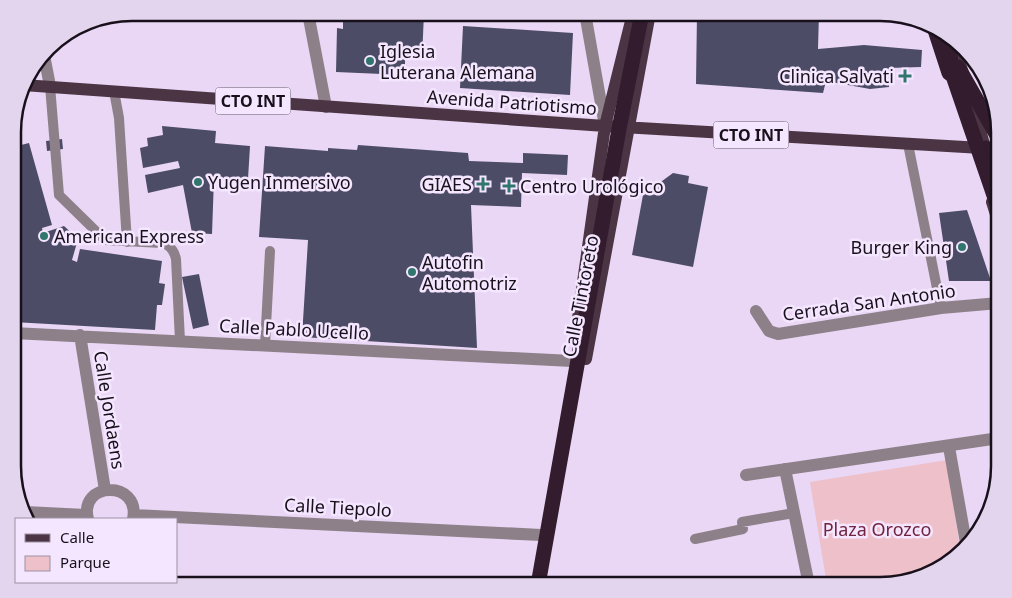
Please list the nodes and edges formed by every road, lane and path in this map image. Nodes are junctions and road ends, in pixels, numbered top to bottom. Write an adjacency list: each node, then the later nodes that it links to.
1 (310, 21): 15 (street)
2 (587, 21): 18 (street, Calle Tintoreto)
3 (631, 21): 18 (main road, Calle Tintoreto)
4 (640, 21): 50 (highway, bridge)
5 (648, 21): 19 (main road, Calle Tintoreto)
6 (937, 38): 23 (highway, bridge)
7 (950, 47): 24 (highway, bridge)
8 (953, 49): 14 (main road)
9 (953, 49): 17 (highway, bridge)
10 (46, 63): 12 (street)
11 (32, 85): 12 (main road, Avenida Patriotismo / CTO INT)
12 (50, 86): 13 (main road, Avenida Patriotismo / CTO INT); 25 (lane)
13 (114, 91): 15 (main road, Avenida Patriotismo / CTO INT); 25 (lane)
14 (972, 101): 16 (highway); 21 (main road)
15 (326, 107): 18 (main road, Avenida Patriotismo / CTO INT)
16 (991, 122)
17 (991, 125)
18 (605, 126): 19 (main road, Avenida Patriotismo / CTO INT); 34 (main road, Calle Tintoreto)
19 (630, 127): 20 (main road, Avenida Patriotismo / CTO INT); 51 (main road, Calle Tintoreto)
20 (908, 144): 22 (main road, Avenida Patriotismo / CTO INT); 28 (lane)
21 (991, 144)
22 (991, 149)
23 (991, 176)
24 (991, 187)
25 (127, 242): 32 (lane)
26 (270, 251): 33 (lane)
27 (991, 304): 28 (street, Cerrada San Antonio)
28 (941, 308): 29 (street, Cerrada San Antonio)
29 (756, 311)
30 (21, 333): 31 (street, Calle Pablo Ucello)
31 (80, 336): 32 (street, Calle Pablo Ucello); 39 (street, Calle Jordaens)
32 (180, 340): 33 (street, Calle Pablo Ucello)
33 (265, 345): 34 (street, Calle Pablo Ucello)
34 (572, 362): 46 (main road, Calle Tintoreto)
35 (991, 439): 36 (street)
36 (949, 446): 37 (street); 47 (street)
37 (785, 469): 38 (street); 41 (street)
38 (746, 475)
39 (105, 490): 42 (street); 43 (street)
40 (32, 513): 42 (street)
41 (794, 513): 48 (lane); 52 (street)
42 (87, 517)
43 (134, 517): 44 (street, Calle Tiepolo)
44 (157, 518)
45 (178, 519): 46 (street, Calle Tiepolo)
46 (541, 535): 49 (main road, Calle Tintoreto)
47 (965, 536)
48 (695, 539)
49 (533, 577)
50 (539, 577)
51 (546, 577)
52 (806, 577)

